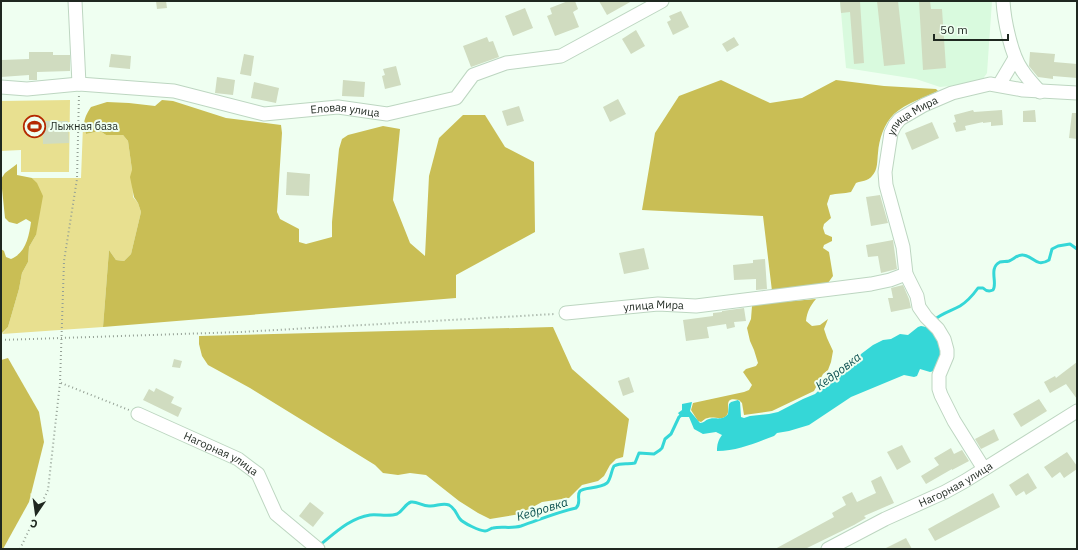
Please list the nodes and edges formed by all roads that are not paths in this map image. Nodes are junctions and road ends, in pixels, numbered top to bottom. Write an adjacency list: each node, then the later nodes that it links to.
1 (75, 1): 5 (street)
2 (662, 1): 5 (street, Еловая улица)
3 (1003, 1): 4 (street)
4 (1016, 58): 6 (street); 8 (street)
5 (79, 84): 7 (street, Еловая улица)
6 (999, 85): 8 (street, улица Мира); 10 (street, улица Мира)
7 (1, 87)
8 (1040, 92): 9 (street, улица Мира)
9 (1077, 93)
10 (906, 274): 11 (street, улица Мира); 14 (street, улица Мира)
11 (566, 314)
12 (1077, 411): 14 (street, Нагорная улица)
13 (138, 414): 15 (street, Нагорная улица)
14 (984, 469): 16 (street, Нагорная улица)
15 (318, 549)
16 (828, 549)

